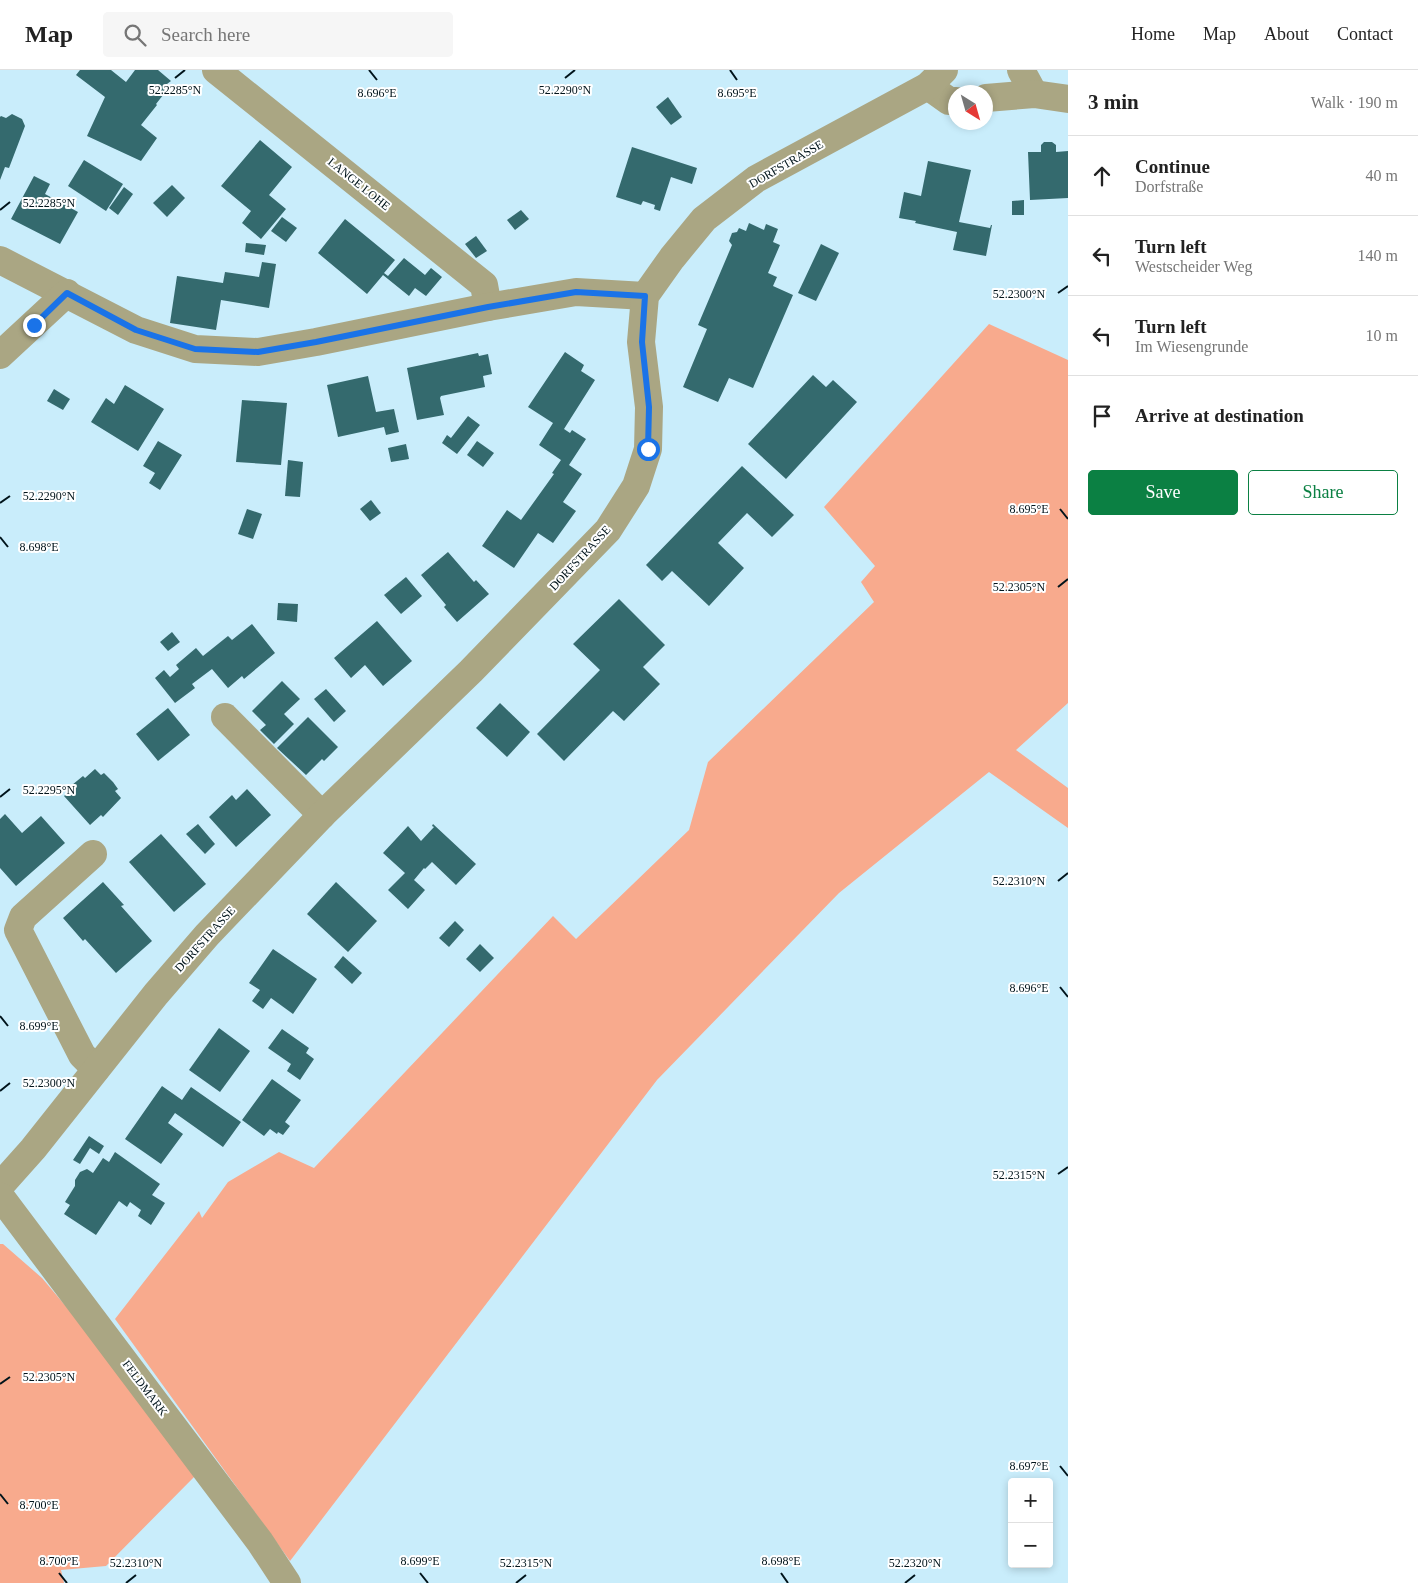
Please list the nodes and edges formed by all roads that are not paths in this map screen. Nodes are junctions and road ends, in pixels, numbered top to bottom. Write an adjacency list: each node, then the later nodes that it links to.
1 (216, 70): 11 (street, LANGE LOHE)
2 (1021, 70): 4 (street)
3 (936, 78): 6 (street); 10 (street, DORFSTRASSE)
4 (1034, 94): 5 (street); 7 (street)
5 (993, 97)
6 (948, 99)
7 (1068, 99)
8 (0, 260): 9 (street)
9 (67, 293): 11 (street); 12 (street)
10 (645, 296): 11 (street); 14 (street, DORFSTRASSE)
11 (488, 307)
12 (0, 355)
13 (225, 717): 14 (street)
14 (322, 815): 16 (street, DORFSTRASSE)
15 (93, 854): 16 (street)
16 (96, 1069): 17 (street, DORFSTRASSE)
17 (0, 1186)
18 (0, 1196): 19 (street, FELDMARK)
19 (286, 1583)

